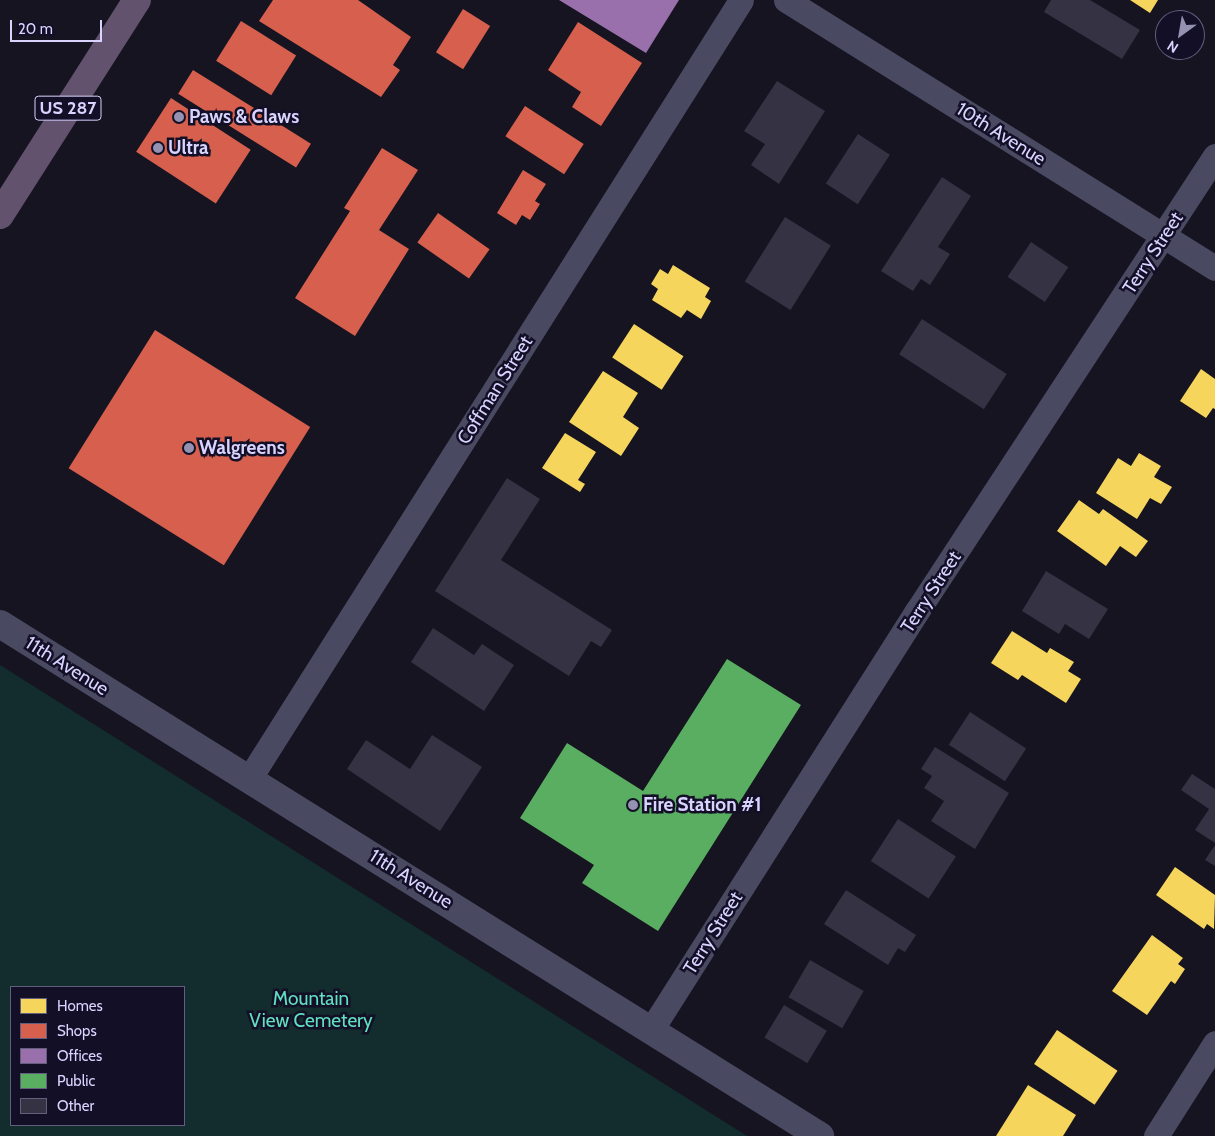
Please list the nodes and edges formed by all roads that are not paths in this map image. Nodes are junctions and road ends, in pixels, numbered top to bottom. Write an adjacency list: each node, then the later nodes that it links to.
1 (137, 0): 5 (highway, US 287)
2 (741, 0): 9 (street, Coffman Street)
3 (786, 0): 6 (street, 10th Avenue)
4 (1215, 156): 6 (street, Terry Street)
5 (0, 215)
6 (1165, 237): 7 (street, 10th Avenue); 10 (street, Terry Street)
7 (1215, 268)
8 (0, 624): 9 (street, 11th Avenue)
9 (249, 779): 10 (street, 11th Avenue)
10 (651, 1030): 12 (street, 11th Avenue)
11 (1215, 1043): 13 (street)
12 (820, 1136)
13 (1156, 1136)

